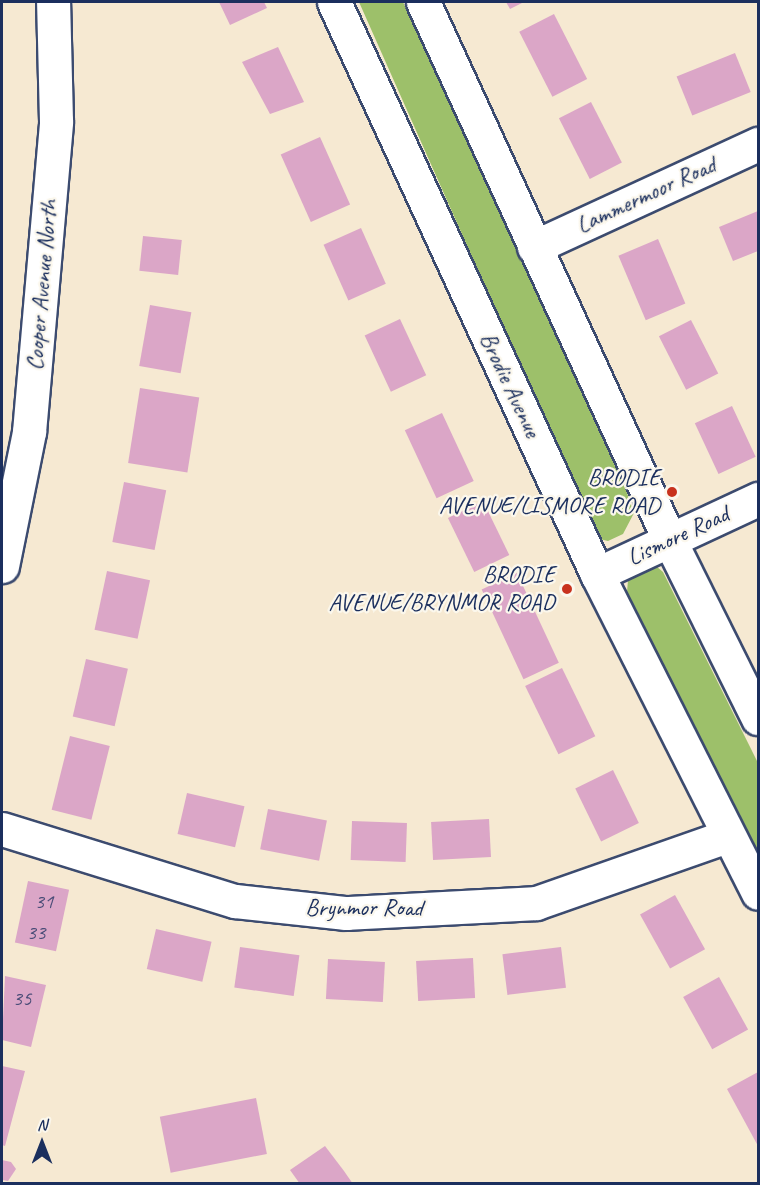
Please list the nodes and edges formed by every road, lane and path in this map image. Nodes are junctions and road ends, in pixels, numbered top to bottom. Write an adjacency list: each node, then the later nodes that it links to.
1 (53, 2): 8 (street, Cooper Avenue North)
2 (334, 2): 9 (street, Brodie Avenue)
3 (423, 2): 5 (street)
4 (759, 144): 5 (street, Lammermoor Road)
5 (534, 247): 7 (street)
6 (759, 500): 7 (street, Lismore Road)
7 (669, 539): 9 (street, Lismore Road); 10 (street)
8 (2, 566)
9 (597, 574): 12 (street, Brodie Avenue)
10 (759, 718)
11 (2, 830): 12 (street, Brynmor Road)
12 (727, 836): 13 (street, Brodie Avenue)
13 (759, 893)

